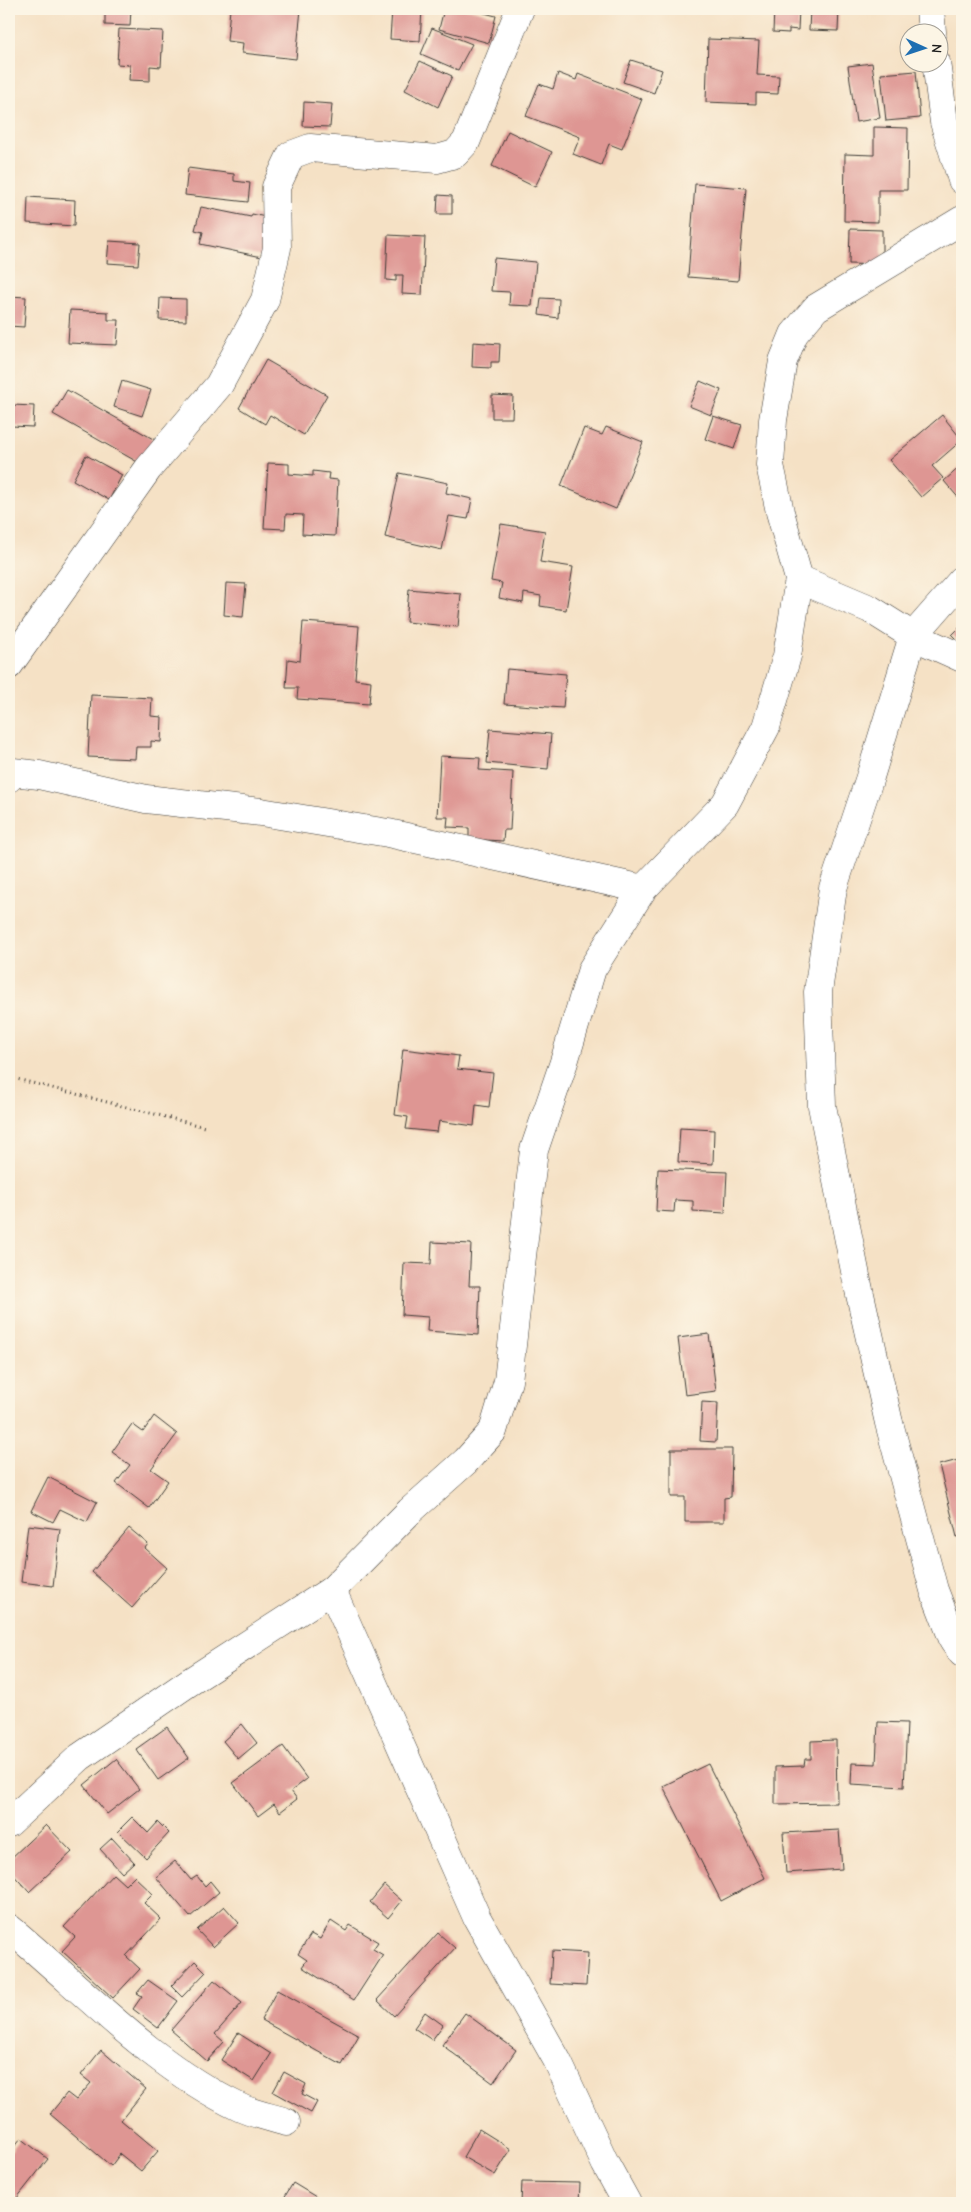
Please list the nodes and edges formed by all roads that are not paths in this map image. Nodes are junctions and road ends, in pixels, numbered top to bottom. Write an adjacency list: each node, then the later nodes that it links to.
1 (520, 9): 11 (street)
2 (930, 9): 3 (street)
3 (931, 22)
4 (937, 72): 5 (street)
5 (962, 180)
6 (962, 220): 7 (street)
7 (799, 579): 9 (street); 13 (street)
8 (962, 580): 9 (street)
9 (913, 636): 10 (street); 15 (street)
10 (962, 658)
11 (9, 665)
12 (10, 771): 13 (street)
13 (643, 889): 14 (street)
14 (332, 1590): 16 (street); 19 (street)
15 (962, 1653)
16 (9, 1823)
17 (9, 1928): 18 (street)
18 (286, 2122)
19 (627, 2203)

